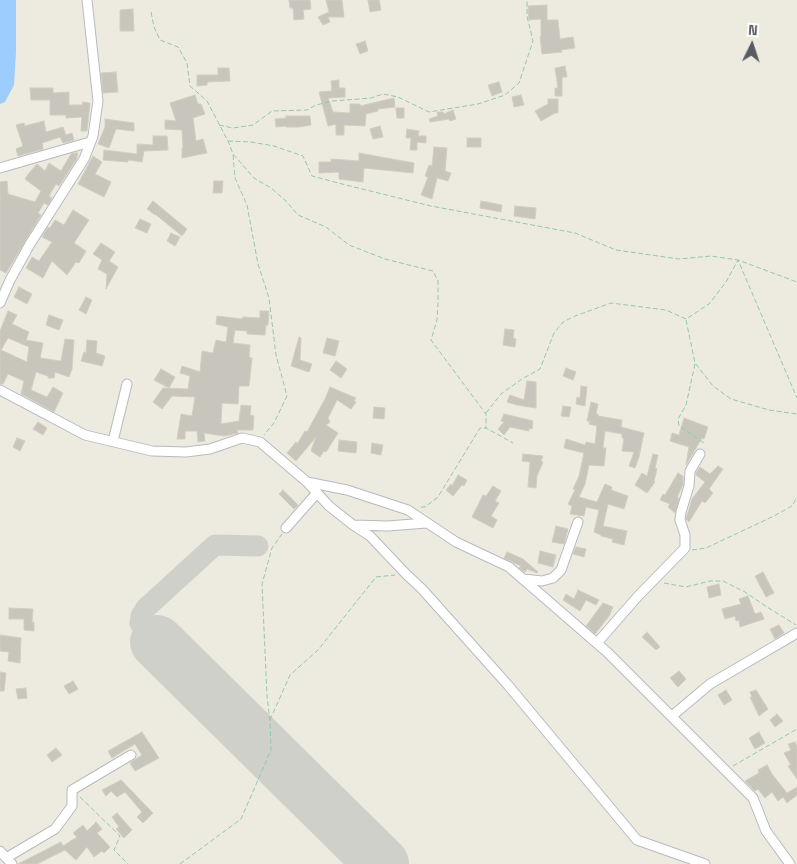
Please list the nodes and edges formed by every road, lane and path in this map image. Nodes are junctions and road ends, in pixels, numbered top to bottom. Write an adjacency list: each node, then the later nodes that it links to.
1 (87, 0): 6 (street)
2 (527, 0): 4 (path)
3 (151, 12): 4 (path)
4 (218, 125): 5 (path)
5 (228, 141): 7 (path); 9 (path)
6 (90, 142): 8 (street); 11 (street)
7 (232, 154): 17 (path); 21 (path)
8 (0, 168)
9 (738, 260): 10 (path); 12 (path); 16 (path)
10 (797, 282)
11 (0, 303)
12 (686, 319): 13 (path); 17 (path)
13 (696, 363): 18 (path); 23 (path)
14 (127, 384): 20 (street)
15 (0, 390): 20 (street)
16 (797, 398)
17 (486, 414): 19 (path)
18 (797, 414)
19 (486, 428): 22 (path); 27 (path)
20 (113, 441): 21 (street)
21 (260, 442): 24 (street)
22 (513, 444)
23 (700, 454): 32 (street)
24 (307, 482): 25 (street); 27 (street)
25 (317, 493): 30 (street); 31 (street)
26 (797, 497): 32 (path)
27 (408, 510): 29 (street)
28 (578, 522): 34 (street)
29 (426, 523): 30 (street); 34 (street)
30 (353, 525): 33 (street)
31 (286, 528): 40 (path)
32 (682, 552): 35 (street)
33 (406, 574): 40 (path); 48 (street)
34 (522, 579): 38 (street)
35 (654, 580): 36 (path); 38 (street)
36 (797, 625)
37 (797, 633): 39 (street)
38 (597, 643): 39 (street)
39 (672, 716): 43 (street)
40 (270, 721): 47 (path)
41 (797, 729): 43 (path)
42 (132, 755): 44 (street)
43 (726, 770): 49 (street)
44 (72, 790): 45 (street); 46 (path)
45 (6, 857)
46 (128, 864)
47 (180, 864)
48 (705, 864)
49 (790, 864)

